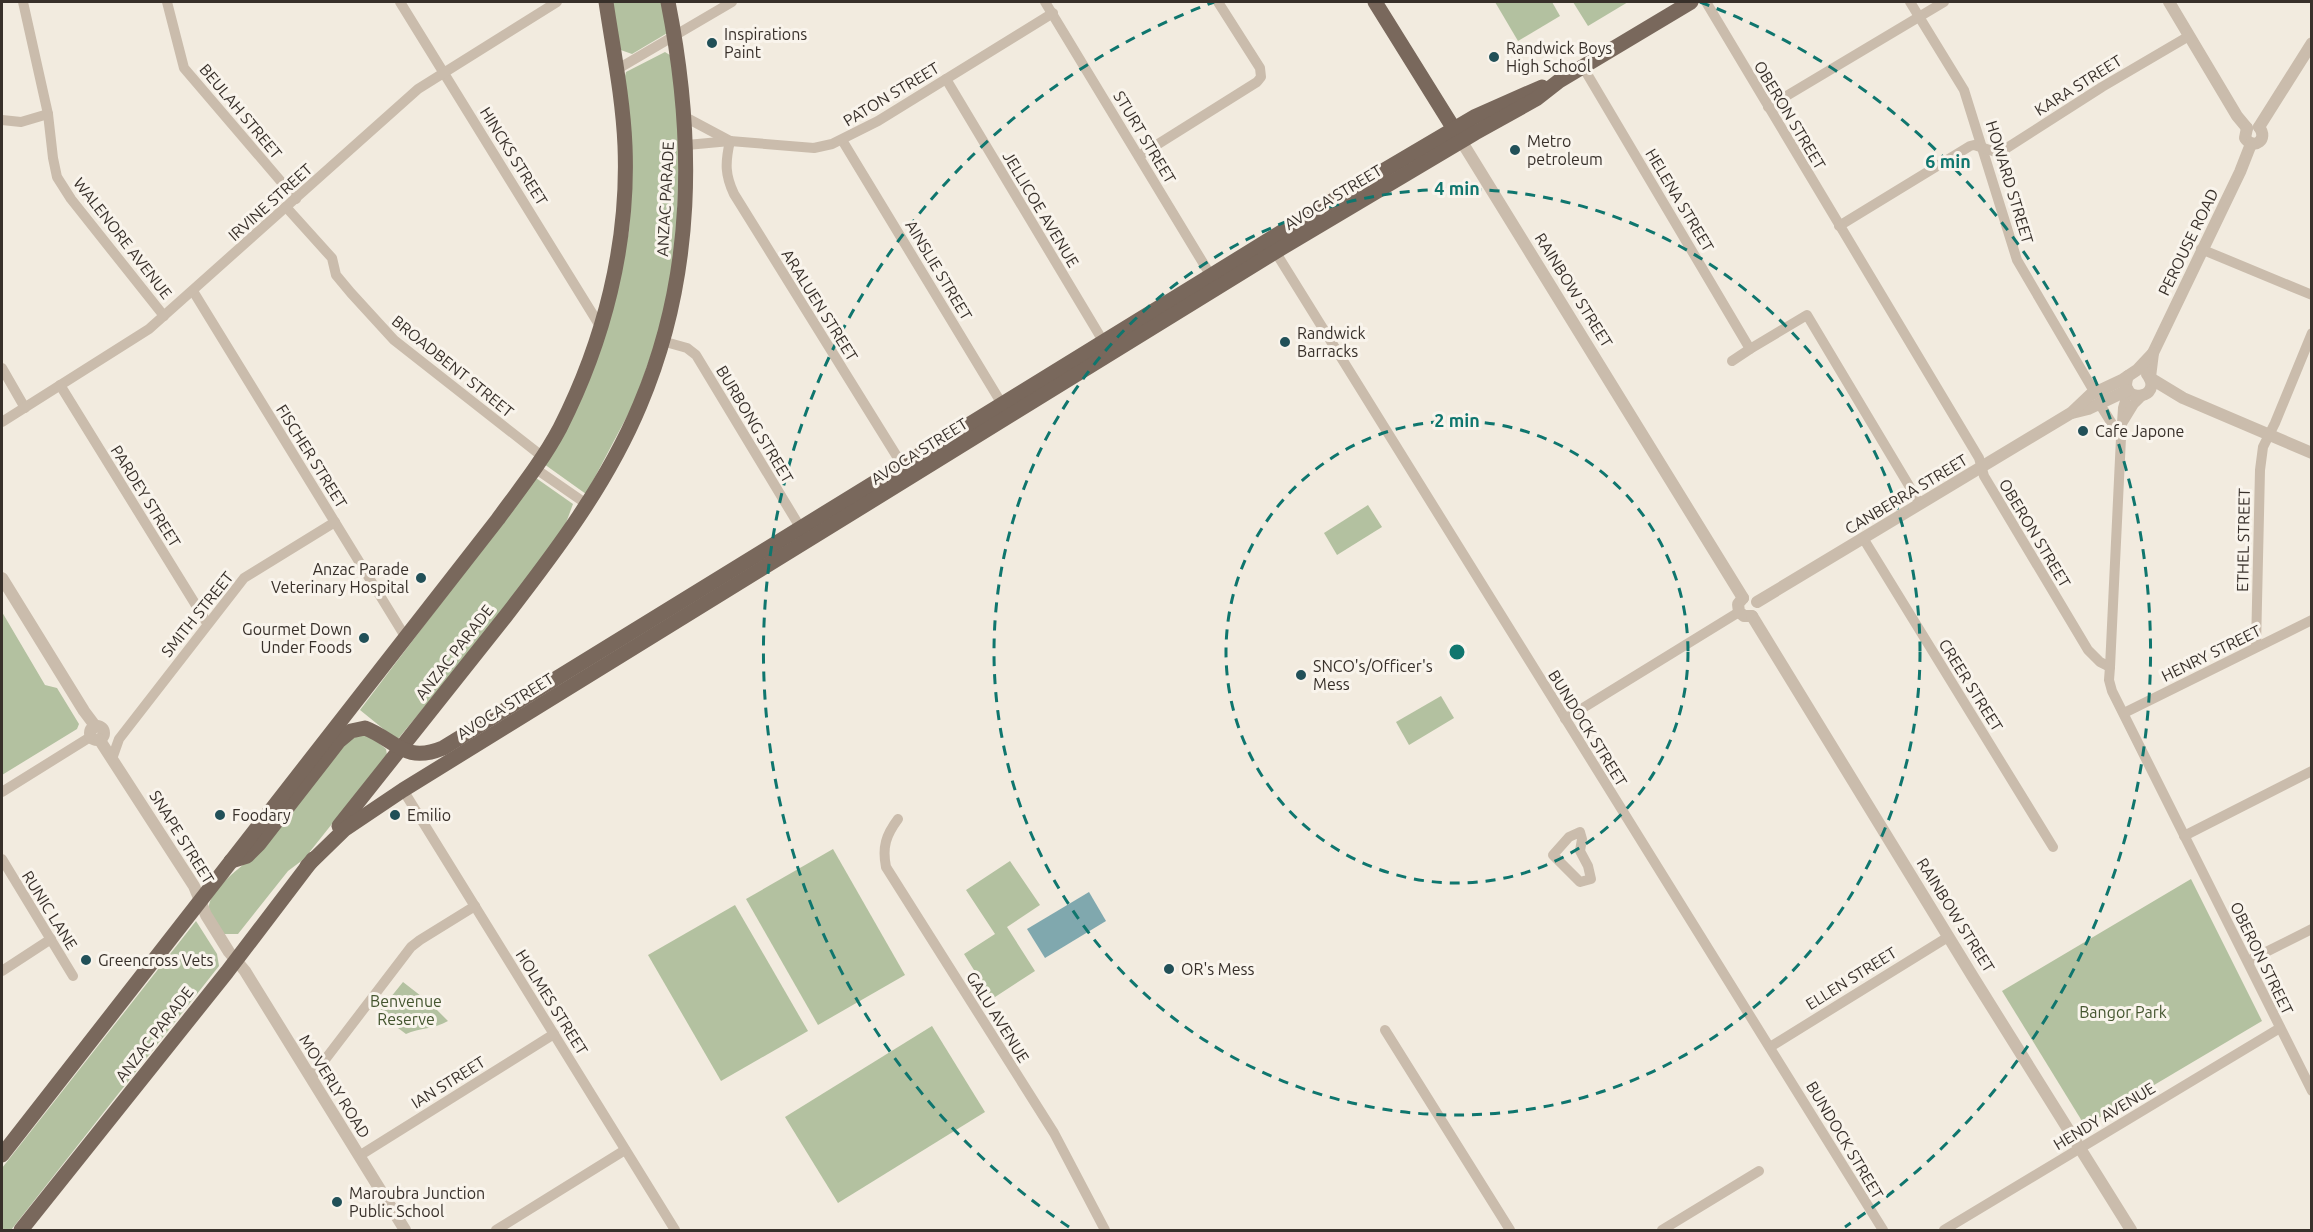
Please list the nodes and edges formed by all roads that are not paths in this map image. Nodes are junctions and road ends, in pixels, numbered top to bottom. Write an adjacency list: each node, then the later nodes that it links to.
1 (23, 2): 26 (street, WALENORE AVENUE)
2 (167, 2): 36 (street, BEULAH STREET)
3 (400, 2): 23 (street, HINCKS STREET)
4 (557, 2): 23 (street, IRVINE STREET)
5 (606, 2): 22 (main road)
6 (668, 2): 19 (main road, ANZAC PARADE)
7 (732, 2): 19 (street)
8 (1046, 2): 16 (street, STURT STREET)
9 (1218, 2): 35 (street)
10 (1375, 2): 30 (main road, RAINBOW STREET)
11 (1691, 2): 21 (main road, AVOCA STREET)
12 (1706, 2): 25 (street, OBERON STREET)
13 (1910, 2): 17 (street, HOWARD STREET)
14 (1944, 2): 17 (street)
15 (2169, 2): 18 (street)
16 (1053, 13): 24 (street, PATON STREET); 35 (street, STURT STREET)
17 (1918, 17): 25 (street); 34 (street, HOWARD STREET)
18 (2189, 36): 29 (street); 34 (street, KARA STREET)
19 (675, 37): 22 (street); 27 (main road, ANZAC PARADE)
20 (2312, 43): 29 (street)
21 (1583, 67): 30 (main road, AVOCA STREET); 49 (street, HELENA STREET)
22 (616, 70): 45 (main road)
23 (443, 72): 36 (street, IRVINE STREET); 45 (street, HINCKS STREET)
24 (946, 79): 31 (street, PATON STREET); 47 (street, JELLICOE AVENUE)
25 (1768, 107): 38 (street, OBERON STREET)
26 (48, 114): 28 (street); 44 (street, WALENORE AVENUE)
27 (685, 117): 32 (street, PATON STREET); 33 (main road, ANZAC PARADE)
28 (2, 120)
29 (2253, 128): 40 (street, PEROUSE ROAD)
30 (1458, 135): 39 (main road, AVOCA STREET); 78 (street, RAINBOW STREET)
31 (842, 140): 32 (street, PATON STREET); 62 (street, AINSLIE STREET)
32 (730, 141): 33 (street, PATON STREET); 69 (street, ARALUEN STREET)
33 (687, 146): 48 (main road, ANZAC PARADE)
34 (1982, 148): 38 (street, KARA STREET); 59 (street, HOWARD STREET)
35 (1139, 156): 41 (street, STURT STREET)
36 (296, 199): 37 (street, IRVINE STREET)
37 (286, 207): 42 (street, IRVINE STREET); 68 (street, BROADBENT STREET)
38 (1839, 226): 70 (street, OBERON STREET)
39 (1272, 246): 41 (main road, AVOCA STREET); 89 (street, BUNDOCK STREET)
40 (2201, 249): 43 (street); 50 (street, PEROUSE ROAD)
41 (1215, 281): 47 (main road, AVOCA STREET); 51 (main road, AVOCA STREET)
42 (193, 291): 44 (street, IRVINE STREET); 74 (street, FISCHER STREET)
43 (2312, 295)
44 (164, 316): 56 (street, IRVINE STREET)
45 (600, 326): 68 (main road)
46 (2312, 333): 65 (street, ETHEL STREET)
47 (1103, 340): 51 (street, JELLICOE AVENUE); 62 (main road, AVOCA STREET)
48 (662, 341): 73 (main road, ANZAC PARADE); 75 (street, BURBONG STREET)
49 (1750, 349): 52 (street); 72 (street)
50 (2153, 353): 54 (street, PEROUSE ROAD); 55 (street, PEROUSE ROAD)
51 (1111, 354): 62 (main road, AVOCA STREET)
52 (1732, 361)
53 (2, 368): 61 (street)
54 (2132, 373): 55 (street); 57 (street); 59 (street, CANBERRA STREET)
55 (2150, 377): 58 (street); 60 (street)
56 (60, 385): 61 (street, IRVINE STREET); 83 (street, PARDEY STREET)
57 (2128, 391): 58 (street); 59 (street, CANBERRA STREET); 64 (street)
58 (2144, 395): 60 (street); 64 (street)
59 (2097, 398): 66 (street); 70 (street, CANBERRA STREET)
60 (2183, 398): 65 (street)
61 (25, 408): 63 (street, IRVINE STREET)
62 (1006, 410): 69 (main road, AVOCA STREET); 71 (main road, AVOCA STREET)
63 (2, 422)
64 (2122, 425): 66 (street)
65 (2268, 435): 67 (street); 85 (street, ETHEL STREET)
66 (2121, 438): 86 (street)
67 (2312, 453)
68 (539, 463): 73 (street, BROADBENT STREET); 84 (main road)
69 (902, 465): 71 (street, ARALUEN STREET); 75 (main road, AVOCA STREET)
70 (1982, 468): 72 (street, CANBERRA STREET); 86 (street, OBERON STREET)
71 (910, 478): 75 (main road, AVOCA STREET)
72 (1920, 504): 76 (street, CANBERRA STREET)
73 (588, 505): 90 (main road, ANZAC PARADE)
74 (335, 522): 83 (street, SMITH STREET); 84 (street, FISCHER STREET)
75 (805, 534): 87 (main road, AVOCA STREET)
76 (1863, 538): 79 (street, CANBERRA STREET); 101 (street, CREER STREET)
77 (2, 578): 91 (street, SNAPE STREET)
78 (1743, 598): 79 (street); 80 (street)
79 (1757, 602): 81 (street)
80 (1739, 612): 81 (street); 89 (street)
81 (1752, 616): 108 (street, RAINBOW STREET)
82 (2312, 620): 85 (street, HENRY STREET)
83 (207, 623): 94 (street, SMITH STREET)
84 (406, 638): 103 (main road)
85 (2256, 647): 88 (street, HENRY STREET)
86 (2110, 666): 88 (street, OBERON STREET)
87 (575, 676): 92 (main road, AVOCA STREET); 96 (main road, AVOCA STREET)
88 (2124, 713): 100 (street, OBERON STREET)
89 (1565, 719): 117 (street, BUNDOCK STREET)
90 (422, 722): 92 (main road); 93 (main road, ANZAC PARADE)
91 (94, 735): 94 (street, SNAPE STREET); 97 (street)
92 (443, 748): 93 (main road)
93 (399, 750): 103 (main road); 104 (main road, ANZAC PARADE)
94 (114, 760): 105 (street, SNAPE STREET)
95 (2312, 771): 100 (street)
96 (403, 790): 104 (main road, AVOCA STREET); 106 (street, HOLMES STREET)
97 (2, 792)
98 (898, 819): 129 (street, GALU AVENUE)
99 (1580, 832): 99 (street)
100 (2184, 836): 111 (street, OBERON STREET)
101 (2053, 847)
102 (2, 859): 109 (street, RUNIC LANE)
103 (231, 861): 105 (main road)
104 (307, 866): 110 (main road, ANZAC PARADE)
105 (200, 900): 110 (street, SNAPE STREET); 122 (main road)
106 (475, 906): 116 (street, HOLMES STREET); 118 (street)
107 (2312, 929): 111 (street)
108 (1948, 937): 117 (street, ELLEN STREET); 120 (street, RAINBOW STREET)
109 (51, 939): 112 (street); 113 (street, RUNIC LANE)
110 (236, 960): 118 (street, MOVERLY ROAD); 125 (main road, ANZAC PARADE)
111 (2248, 961): 114 (street, OBERON STREET)
112 (2, 970)
113 (74, 976)
114 (2280, 1028): 119 (street, OBERON STREET); 120 (street, HENDY AVENUE)
115 (1385, 1030): 130 (street)
116 (554, 1034): 121 (street, HOLMES STREET); 123 (street, IAN STREET)
117 (1770, 1047): 132 (street, BUNDOCK STREET)
118 (311, 1078): 123 (street, MOVERLY ROAD)
119 (2312, 1091)
120 (2080, 1148): 133 (street, HENDY AVENUE); 134 (street, RAINBOW STREET)
121 (625, 1150): 127 (street); 128 (street, HOLMES STREET)
122 (2, 1155)
123 (359, 1156): 126 (street, MOVERLY ROAD)
124 (1759, 1171): 131 (street)
125 (21, 1230)
126 (405, 1230)
127 (495, 1230)
128 (675, 1230)
129 (1105, 1230)
130 (1510, 1230)
131 (1662, 1230)
132 (1883, 1230)
133 (1944, 1230)
134 (2131, 1230)

